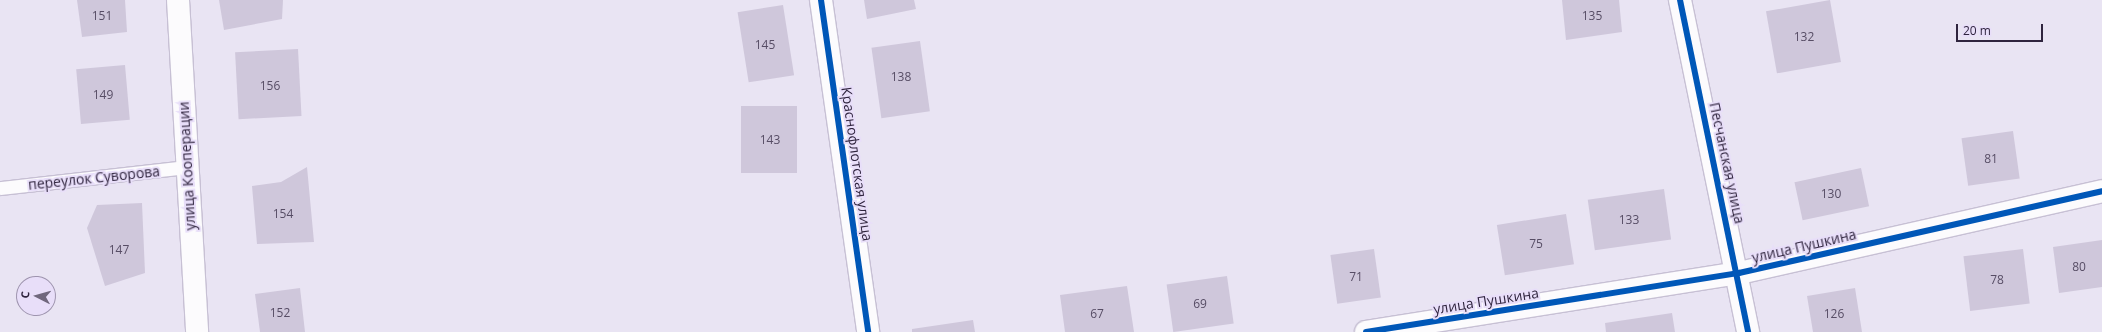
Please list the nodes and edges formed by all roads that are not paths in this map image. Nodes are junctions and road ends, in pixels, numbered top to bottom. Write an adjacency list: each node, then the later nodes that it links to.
1 (178, 0): 4 (street, улица Кооперации)
2 (822, 0): 9 (street, Краснофлотская улица)
3 (1680, 0): 7 (street, Песчанская улица)
4 (187, 167): 5 (lane, переулок Суворова); 8 (street, улица Кооперации)
5 (0, 188)
6 (2102, 191): 7 (street, улица Пушкина)
7 (1739, 274): 10 (street, улица Пушкина); 11 (street, Песчанская улица)
8 (197, 332)
9 (868, 332)
10 (1366, 332)
11 (1748, 332)

